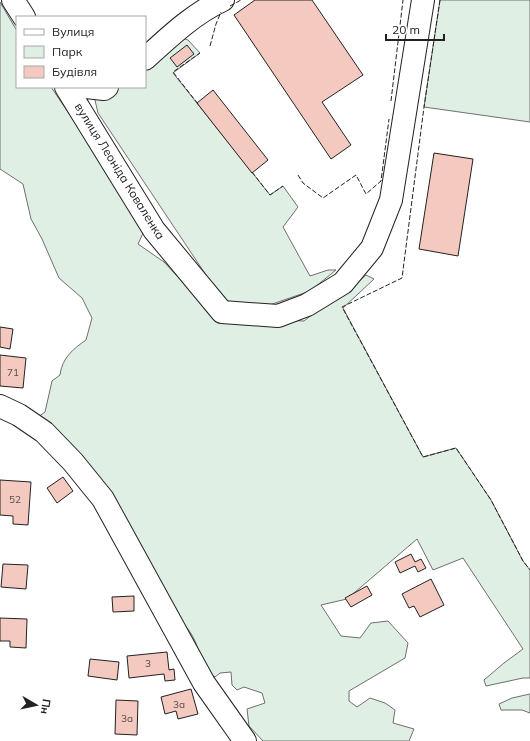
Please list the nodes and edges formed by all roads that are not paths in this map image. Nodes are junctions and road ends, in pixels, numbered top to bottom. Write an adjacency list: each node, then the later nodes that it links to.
1 (13, 0): 4 (street)
2 (223, 0): 5 (street)
3 (423, 0): 6 (street, вулиця Леоніда Коваленка)
4 (23, 16)
5 (146, 58)
6 (67, 88)
7 (95, 88): 8 (street)
8 (106, 88)
9 (9, 410): 10 (street)
10 (245, 741)

